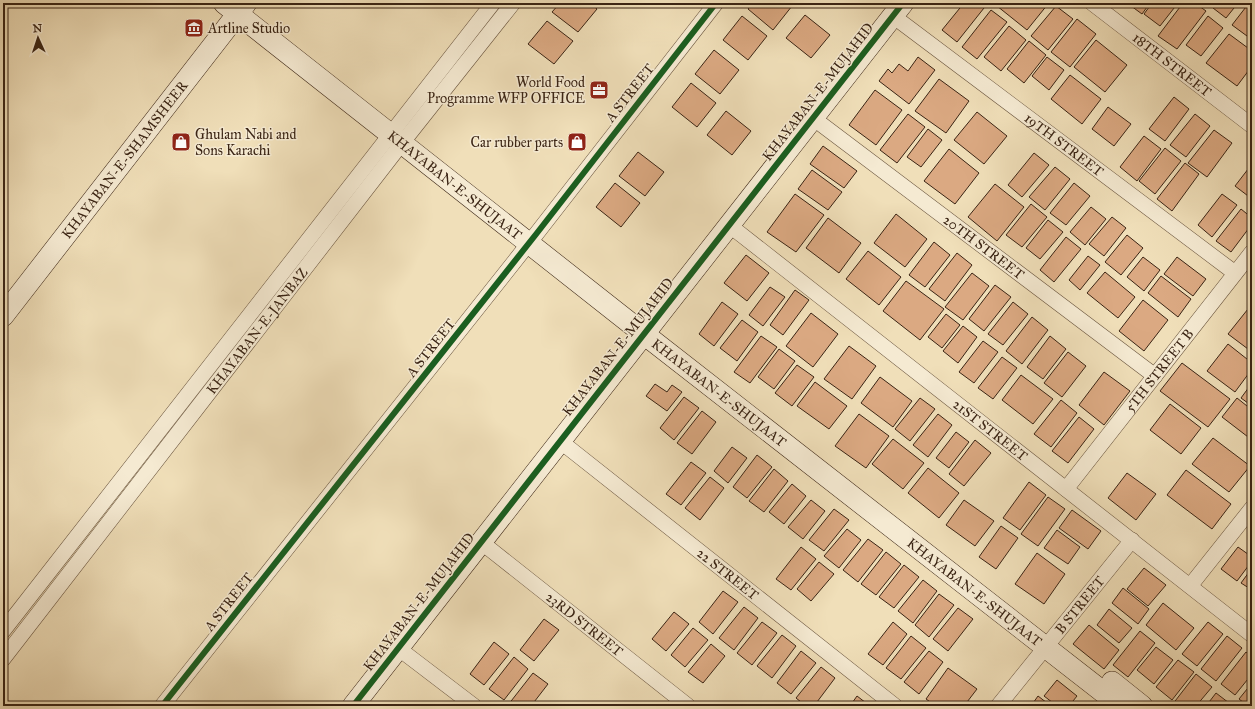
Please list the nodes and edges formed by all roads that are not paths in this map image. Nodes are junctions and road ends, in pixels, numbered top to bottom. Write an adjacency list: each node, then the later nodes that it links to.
1 (493, 3): 9 (street, KHAYABAN-E-JANBAZ)
2 (513, 3): 9 (street, KHAYABAN-E-JANBAZ)
3 (716, 3): 11 (street, A STREET)
4 (1092, 3): 8 (street, 18TH STREET)
5 (240, 5): 9 (main road, KHAYABAN-E-SHUJAAT); 14 (main road, KHAYABAN-E-SHAMSHEER)
6 (898, 9): 7 (main road, KHAYABAN-E-MUJAHID); 13 (street, 19TH STREET)
7 (813, 118): 10 (main road, KHAYABAN-E-MUJAHID); 16 (street, 20TH STREET)
8 (1252, 126)
9 (400, 133): 11 (main road, KHAYABAN-E-SHUJAAT); 23 (street, KHAYABAN-E-JANBAZ); 27 (street, KHAYABAN-E-JANBAZ)
10 (729, 225): 15 (main road, KHAYABAN-E-MUJAHID); 18 (street, 21ST STREET)
11 (533, 238): 15 (main road, KHAYABAN-E-SHUJAAT); 28 (street, A STREET)
12 (1252, 252): 13 (street, 5TH STREET B)
13 (1235, 273): 16 (street, 5TH STREET B)
14 (3, 316)
15 (648, 329): 17 (main road, KHAYABAN-E-MUJAHID); 25 (main road, KHAYABAN-E-SHUJAAT)
16 (1155, 376): 18 (street, 5TH STREET B)
17 (560, 441): 21 (main road, KHAYABAN-E-MUJAHID); 32 (street, 22 STREET)
18 (1066, 489): 20 (street, 21ST STREET)
19 (1252, 508): 22 (street)
20 (1132, 540): 22 (street, 21ST STREET); 25 (street, B STREET)
21 (481, 542): 26 (main road, KHAYABAN-E-MUJAHID); 31 (street, 23RD STREET)
22 (1190, 586): 24 (street, 21ST STREET)
23 (3, 631)
24 (1252, 635)
25 (1050, 642): 33 (street, B STREET); 34 (main road, KHAYABAN-E-SHUJAAT); 35 (main road, KHAYABAN-E-SHUJAAT)
26 (398, 648): 29 (main road, KHAYABAN-E-MUJAHID); 30 (street)
27 (3, 659)
28 (162, 706)
29 (353, 706)
30 (474, 706)
31 (688, 706)
32 (895, 706)
33 (998, 706)
34 (1121, 706)
35 (1142, 706)

